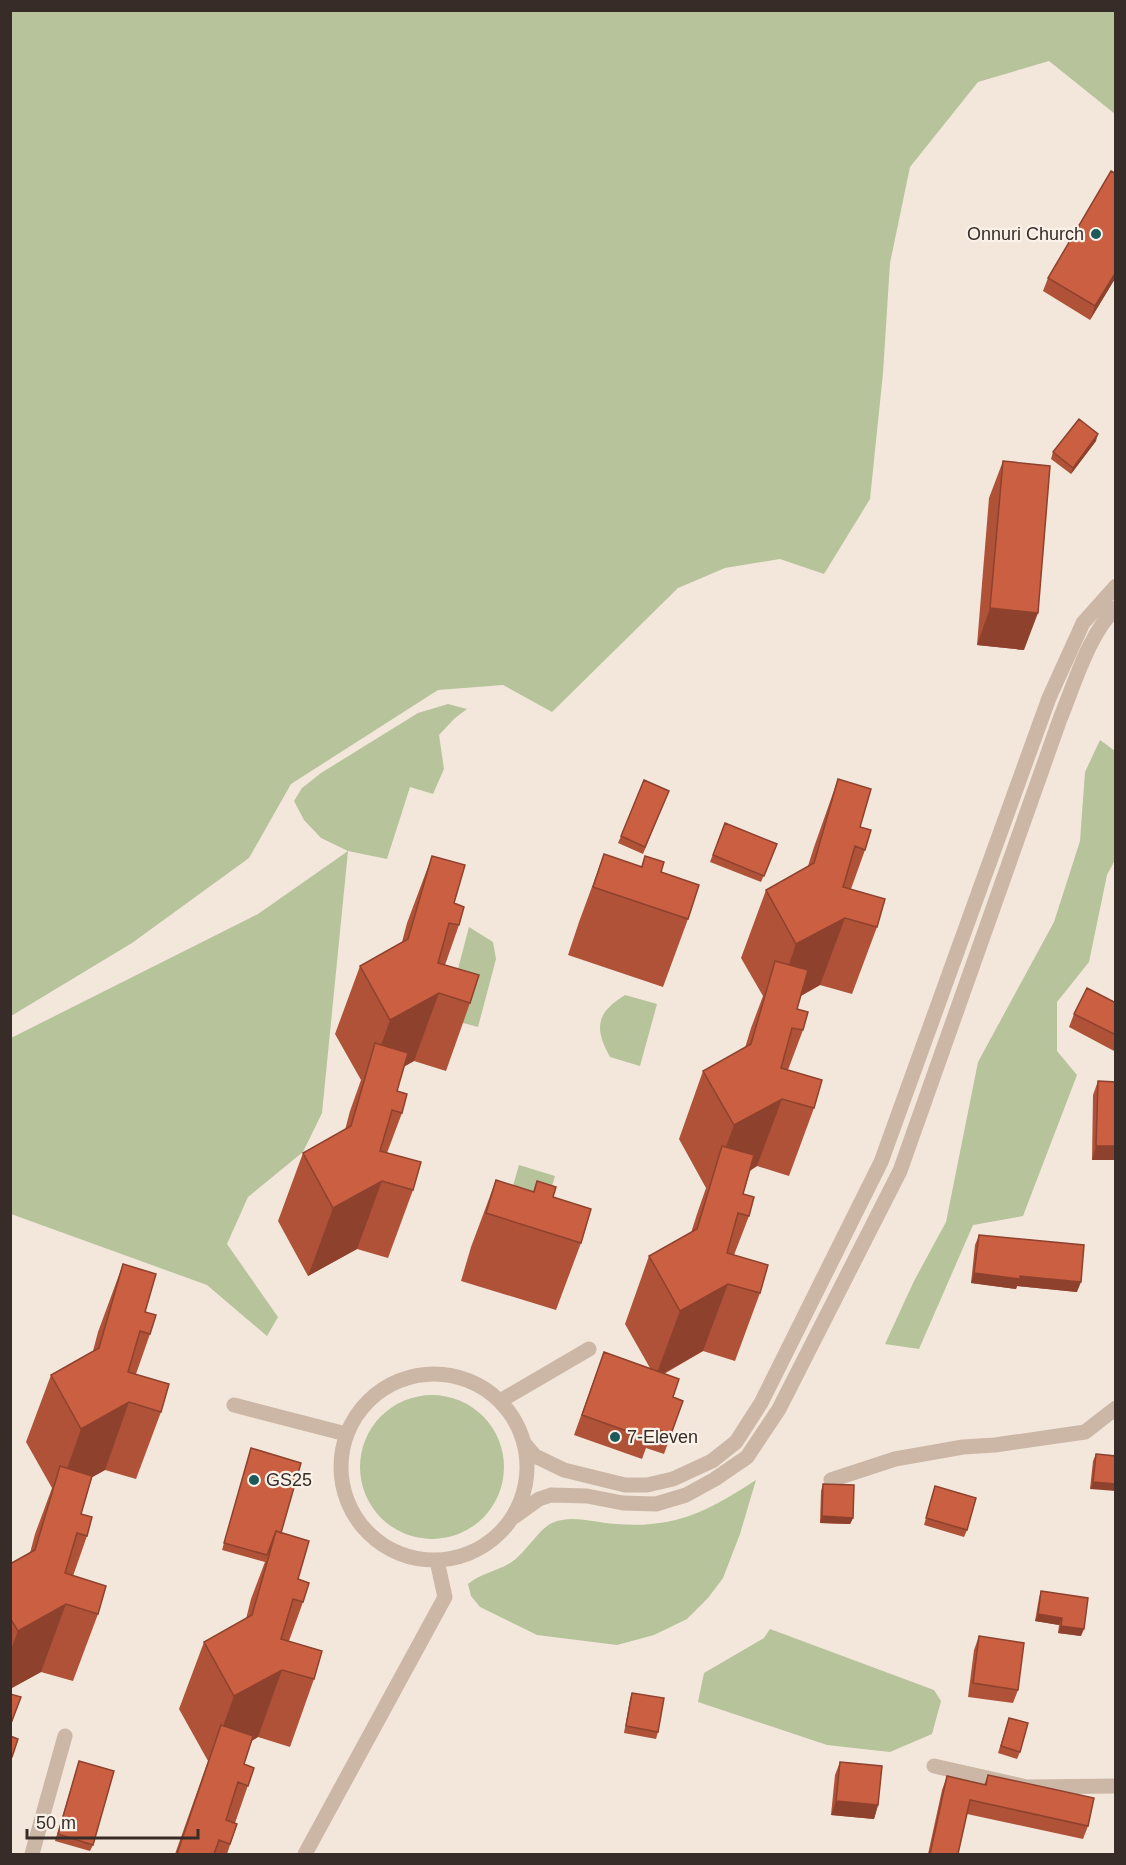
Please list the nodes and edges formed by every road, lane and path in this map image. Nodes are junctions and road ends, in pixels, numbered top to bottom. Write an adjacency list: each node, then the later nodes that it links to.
1 (1116, 586): 8 (street)
2 (1116, 608): 10 (street)
3 (589, 1349): 4 (street)
4 (500, 1401): 7 (street); 8 (street)
5 (234, 1405): 7 (street)
6 (1116, 1408): 9 (street)
7 (346, 1434): 11 (street)
8 (524, 1443): 10 (street)
9 (831, 1480)
10 (514, 1517): 11 (street)
11 (436, 1561): 16 (street)
12 (65, 1736): 15 (street)
13 (934, 1766): 14 (street)
14 (1116, 1786)
15 (32, 1854)
16 (305, 1854)

